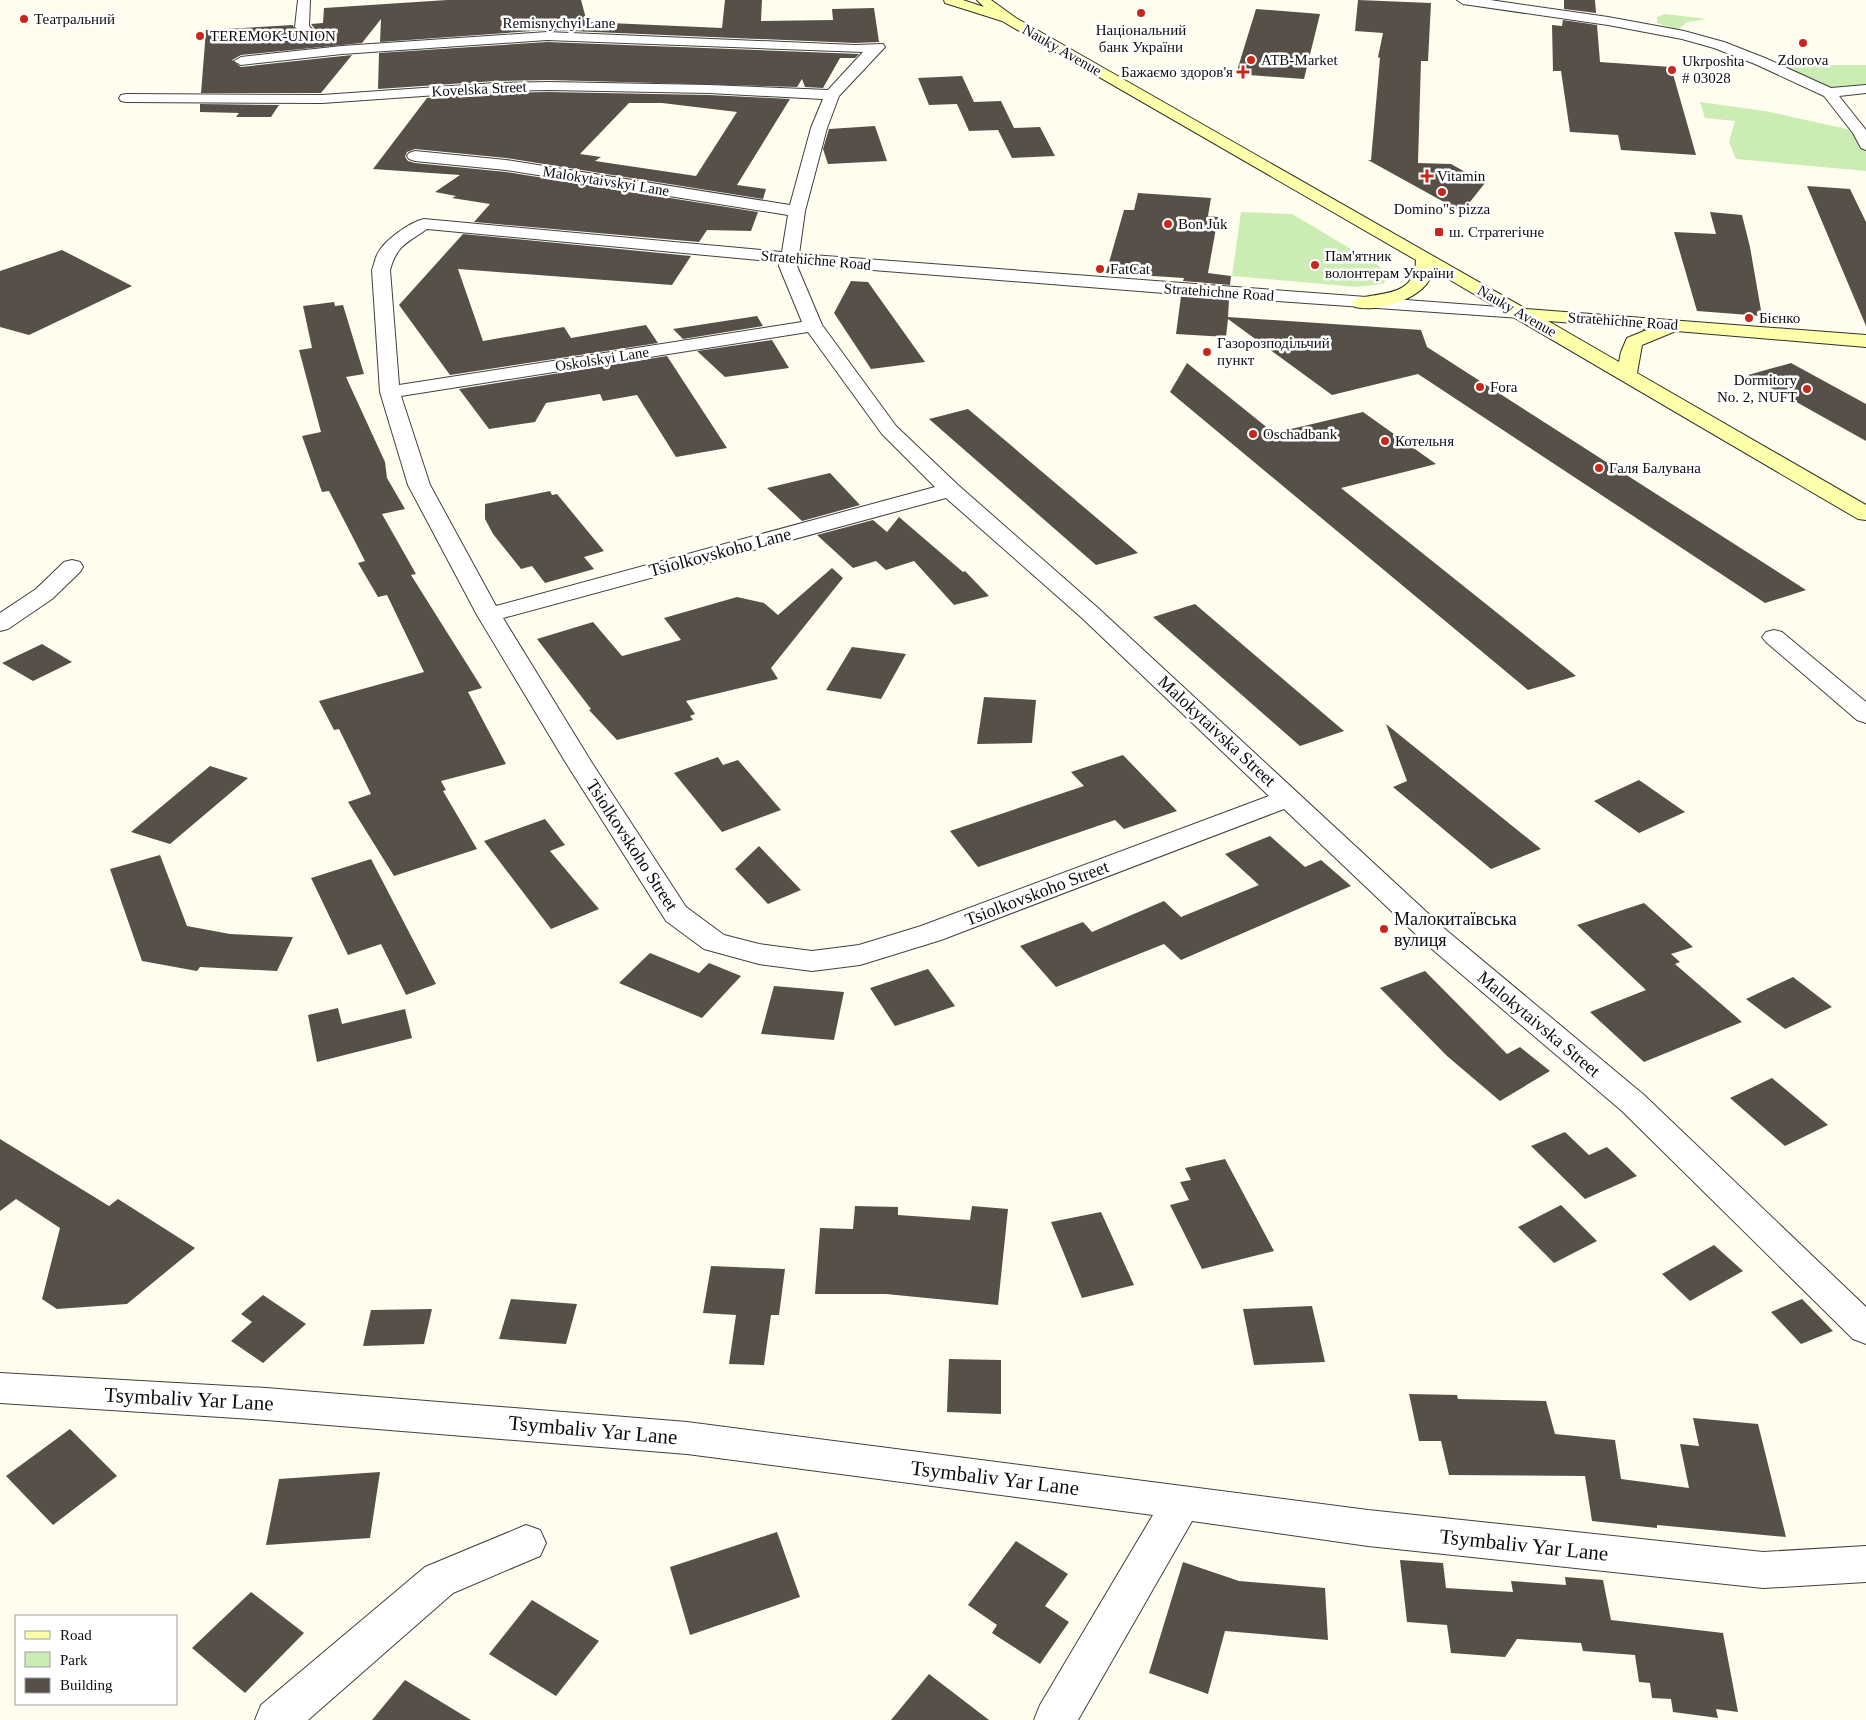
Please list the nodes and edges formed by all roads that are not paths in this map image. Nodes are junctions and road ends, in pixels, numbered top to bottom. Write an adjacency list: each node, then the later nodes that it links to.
1 (304, 0): 6 (street)
2 (950, 0): 5 (main road, Nauky Avenue)
3 (984, 0): 5 (main road, Nauky Avenue)
4 (1462, 0): 10 (street)
5 (1011, 21): 18 (main road, Nauky Avenue)
6 (309, 33)
7 (878, 47): 8 (street, Remisnychyi Lane); 11 (street, Malokytaivska Street)
8 (241, 61)
9 (1866, 89): 10 (street)
10 (1829, 93): 13 (street)
11 (832, 95): 12 (street, Kovelska Street); 15 (street, Malokytaivska Street)
12 (126, 98)
13 (1866, 145)
14 (415, 156): 15 (street, Malokytaivskyi Lane)
15 (797, 211): 17 (street, Malokytaivska Street)
16 (424, 224): 17 (street, Stratehichne Road); 25 (street, Tsiolkovskoho Street)
17 (789, 258): 19 (street, Stratehichne Road); 22 (street, Malokytaivska Street)
18 (1425, 258): 19 (main road); 20 (main road, Nauky Avenue)
19 (1361, 302): 20 (street, Stratehichne Road)
20 (1520, 313): 21 (main road, Stratehichne Road); 24 (main road, Nauky Avenue)
21 (1683, 325): 23 (main road, Stratehichne Road); 24 (main road)
22 (813, 326): 25 (street, Oskolskyi Lane); 26 (street, Malokytaivska Street)
23 (1866, 341)
24 (1627, 375): 27 (main road, Nauky Avenue)
25 (390, 392): 29 (street, Tsiolkovskoho Street)
26 (950, 490): 29 (street, Tsiolkovskoho Lane); 33 (street, Malokytaivska Street)
27 (1866, 514)
28 (72, 567): 30 (street)
29 (489, 615): 33 (street, Tsiolkovskoho Street)
30 (0, 624)
31 (1774, 637): 32 (street)
32 (1866, 715)
33 (1288, 798): 34 (street, Malokytaivska Street)
34 (1866, 1330)
35 (0, 1388): 36 (street, Tsymbaliv Yar Lane)
36 (1182, 1502): 38 (street, Tsymbaliv Yar Lane); 40 (street)
37 (526, 1543): 39 (street)
38 (1866, 1564)
39 (276, 1720)
40 (1056, 1720)

